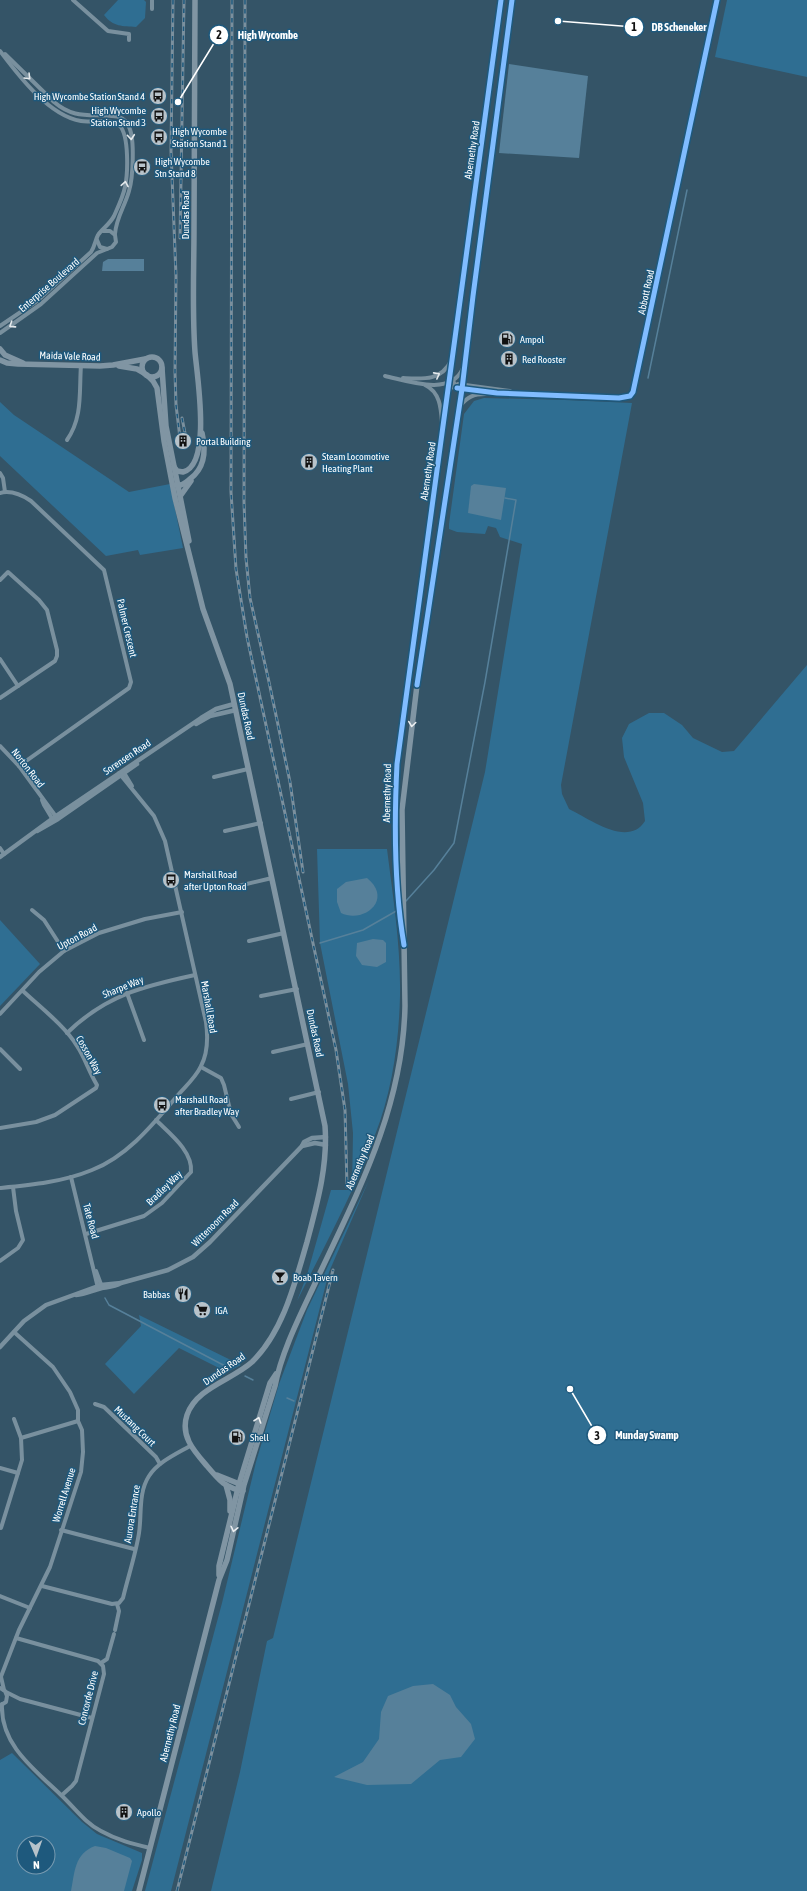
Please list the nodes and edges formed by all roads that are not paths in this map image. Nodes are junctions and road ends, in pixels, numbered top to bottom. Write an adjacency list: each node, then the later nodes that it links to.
1 (73, 0): 9 (street)
2 (152, 0): 7 (street)
3 (195, 0): 35 (main road, Dundas Road)
4 (501, 0): 19 (main road, Abernethy Road)
5 (512, 0): 23 (main road, Abernethy Road)
6 (717, 0): 32 (street, Abbott Road)
7 (152, 9)
8 (129, 27): 9 (street)
9 (129, 34): 10 (street)
10 (129, 40)
11 (0, 50): 12 (street, Enterprise Boulevard, one-way to 11); 13 (street, Enterprise Boulevard, one-way to 13)
12 (102, 231): 13 (street); 14 (street, Enterprise Boulevard)
13 (114, 234): 15 (street, Enterprise Boulevard)
14 (97, 240): 15 (street); 16 (street, Enterprise Boulevard)
15 (108, 249): 17 (street, Enterprise Boulevard, one-way to 17)
16 (0, 326)
17 (0, 333)
18 (0, 349): 22 (main road, Maida Vale Road)
19 (453, 352): 28 (main road, Abernethy Road); 29 (street, one-way to 19)
20 (145, 359): 25 (main road, Maida Vale Road); 26 (main road); 27 (main road)
21 (0, 360): 22 (main road, Maida Vale Road)
22 (26, 363): 24 (main road, Maida Vale Road)
23 (465, 364): 28 (street); 30 (main road, Abernethy Road)
24 (81, 365): 25 (main road, Maida Vale Road); 37 (street)
25 (113, 365): 27 (main road, Maida Vale Road)
26 (162, 368): 27 (main road); 33 (main road)
27 (146, 375): 33 (main road)
28 (452, 382): 29 (street, Abbott Road); 30 (street, Abbott Road); 36 (main road, Abernethy Road)
29 (421, 384): 36 (street)
30 (462, 387): 31 (street, Abbott Road); 32 (street, Abbott Road); 34 (main road, Abernethy Road)
31 (497, 393): 32 (street, Abbott Road); 34 (street)
32 (523, 393)
33 (160, 396): 38 (main road, Dundas Road); 42 (main road, Dundas Road)
34 (458, 413): 69 (main road, Abernethy Road, one-way to 69)
35 (201, 429): 40 (main road, Dundas Road); 41 (main road, Dundas Road)
36 (442, 432): 69 (main road, Abernethy Road)
37 (67, 440)
38 (174, 467): 40 (main road); 42 (main road, Dundas Road)
39 (0, 472): 43 (street)
40 (186, 472): 42 (main road, Dundas Road)
41 (196, 475): 42 (main road); 45 (main road, Dundas Road)
42 (175, 482): 45 (main road, Dundas Road); 46 (main road, Dundas Road)
43 (5, 492): 44 (street, Palmer Crescent); 54 (street, Palmer Crescent)
44 (0, 493)
45 (181, 495): 46 (main road, Dundas Road)
46 (189, 549): 51 (main road, Dundas Road)
47 (0, 580): 49 (street)
48 (0, 659): 49 (street)
49 (18, 686): 50 (street)
50 (0, 698)
51 (234, 704): 52 (main road, Dundas Road); 56 (street, Sorensen Road)
52 (236, 710): 55 (main road, Dundas Road); 56 (street, Sorensen Road)
53 (0, 746): 54 (street, Norton Road)
54 (19, 766): 58 (street, Norton Road)
55 (248, 769): 57 (street); 59 (main road, Dundas Road)
56 (122, 773): 58 (street, Sorensen Road); 66 (street, Marshall Road)
57 (214, 777)
58 (55, 819): 62 (street, Sorensen Road)
59 (261, 823): 60 (street); 63 (main road, Dundas Road)
60 (226, 831)
61 (0, 848): 62 (street)
62 (2, 855)
63 (272, 878): 64 (street); 67 (main road, Dundas Road)
64 (238, 886)
65 (32, 910): 70 (street)
66 (182, 912): 70 (street, Upton Road); 71 (street, Marshall Road)
67 (284, 933): 68 (street); 72 (main road, Dundas Road)
68 (249, 941)
69 (404, 945): 110 (main road, Abernethy Road)
70 (64, 951): 73 (street, Upton Road)
71 (195, 975): 74 (street, Sharpe Way); 82 (street, Marshall Road)
72 (296, 989): 75 (street); 79 (main road, Dundas Road)
73 (23, 991): 76 (street, Upton Road); 77 (street, Cosson Way)
74 (127, 993): 77 (street, Sharpe Way); 78 (street)
75 (261, 996)
76 (0, 1014)
77 (66, 1032): 88 (street, Cosson Way)
78 (144, 1040)
79 (308, 1044): 81 (street); 84 (main road, Dundas Road)
80 (0, 1049): 83 (street)
81 (273, 1052)
82 (201, 1067): 86 (street, Marshall Road); 87 (street)
83 (20, 1069)
84 (319, 1092): 85 (street); 89 (main road, Dundas Road)
85 (291, 1099)
86 (156, 1120): 92 (street, Marshall Road); 95 (street, Bradley Way)
87 (239, 1127)
88 (0, 1128)
89 (326, 1137): 90 (main road, Dundas Road); 91 (street, Wittenoom Road)
90 (326, 1145): 91 (street); 104 (main road, Dundas Road)
91 (302, 1146): 97 (street, Wittenoom Road)
92 (71, 1177): 93 (street, Marshall Road); 95 (street, Tate Road)
93 (13, 1186): 94 (street, Marshall Road); 96 (street)
94 (0, 1188)
95 (86, 1234): 97 (street, Tate Road)
96 (0, 1261)
97 (100, 1287): 98 (street, Wittenoom Road)
98 (14, 1332): 99 (street, Wittenoom Road); 102 (street, Worrell Avenue)
99 (0, 1347)
100 (96, 1404): 105 (street, Mustang Court)
101 (14, 1419): 103 (street)
102 (78, 1421): 103 (street); 113 (street, Worrell Avenue)
103 (21, 1438): 107 (street)
104 (190, 1446): 105 (street, Aurora Entrance); 108 (main road, Dundas Road)
105 (160, 1464): 114 (street, Aurora Entrance)
106 (0, 1468): 107 (street)
107 (18, 1473): 112 (street)
108 (214, 1474): 109 (main road, Dundas Road); 110 (main road, Dundas Road)
109 (226, 1485): 110 (main road, Dundas Road); 111 (main road)
110 (241, 1488): 111 (main road, Abernethy Road); 115 (main road, Abernethy Road, one-way to 115)
111 (230, 1520): 115 (main road, Abernethy Road)
112 (1, 1528)
113 (62, 1530): 114 (street); 116 (street, Worrell Avenue)
114 (134, 1549): 118 (street, Aurora Entrance)
115 (219, 1580): 129 (main road, Abernethy Road)
116 (42, 1586): 118 (street); 119 (street, Worrell Avenue)
117 (0, 1596): 119 (street)
118 (117, 1604): 121 (street, Aurora Entrance)
119 (30, 1608): 120 (street, Worrell Avenue)
120 (16, 1638): 121 (street, Concorde Drive); 122 (street, Worrell Avenue)
121 (101, 1663): 127 (street, Concorde Drive)
122 (1, 1678): 123 (street, Worrell Avenue)
123 (3, 1690): 124 (street); 125 (street, Worrell Avenue)
124 (18, 1699): 125 (street); 127 (street)
125 (2, 1704): 126 (street, Worrell Avenue)
126 (1, 1712): 128 (street, Worrell Avenue)
127 (92, 1718): 128 (street, Concorde Drive)
128 (62, 1795): 129 (street, Worrell Avenue)
129 (150, 1848): 130 (main road, Abernethy Road)
130 (139, 1891)

